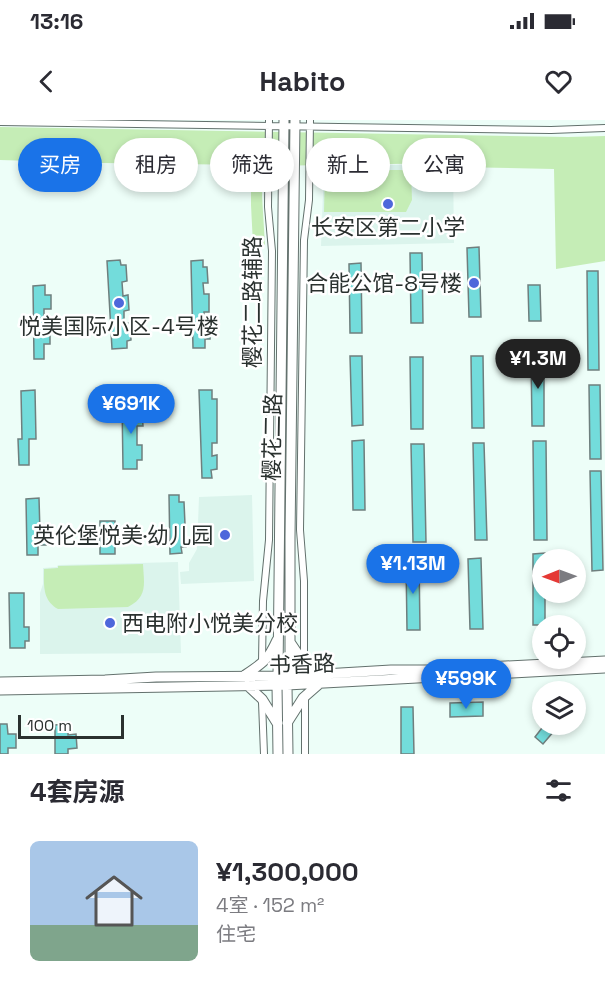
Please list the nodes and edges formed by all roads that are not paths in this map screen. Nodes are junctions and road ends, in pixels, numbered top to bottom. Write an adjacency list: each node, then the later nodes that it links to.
1 (0, 122): 2 (street)
2 (269, 122): 3 (street); 11 (street, 樱花二路辅路)
3 (284, 123): 4 (street); 7 (main road, 樱花二路)
4 (295, 123): 5 (street); 8 (main road, 樱花二路)
5 (310, 123): 6 (street); 10 (street)
6 (605, 128)
7 (279, 638): 11 (main road); 14 (main road, 樱花二路)
8 (290, 642): 10 (main road); 14 (main road, 樱花二路)
9 (605, 660): 13 (main road, 书香路)
10 (304, 663): 13 (main road)
11 (262, 664): 15 (main road)
12 (605, 668): 13 (main road, 书香路)
13 (320, 679): 14 (main road, 书香路); 18 (main road)
14 (283, 680): 15 (main road, 书香路); 20 (main road, 樱花二路)
15 (245, 681): 16 (main road, 书香路); 17 (main road, 书香路); 19 (main road)
16 (0, 682)
17 (0, 690)
18 (305, 697): 20 (main road); 24 (street)
19 (262, 699): 20 (main road); 21 (street)
20 (282, 724): 22 (main road, 樱花二路); 23 (main road, 樱花二路)
21 (264, 754)
22 (278, 754)
23 (288, 754)
24 (305, 754)

